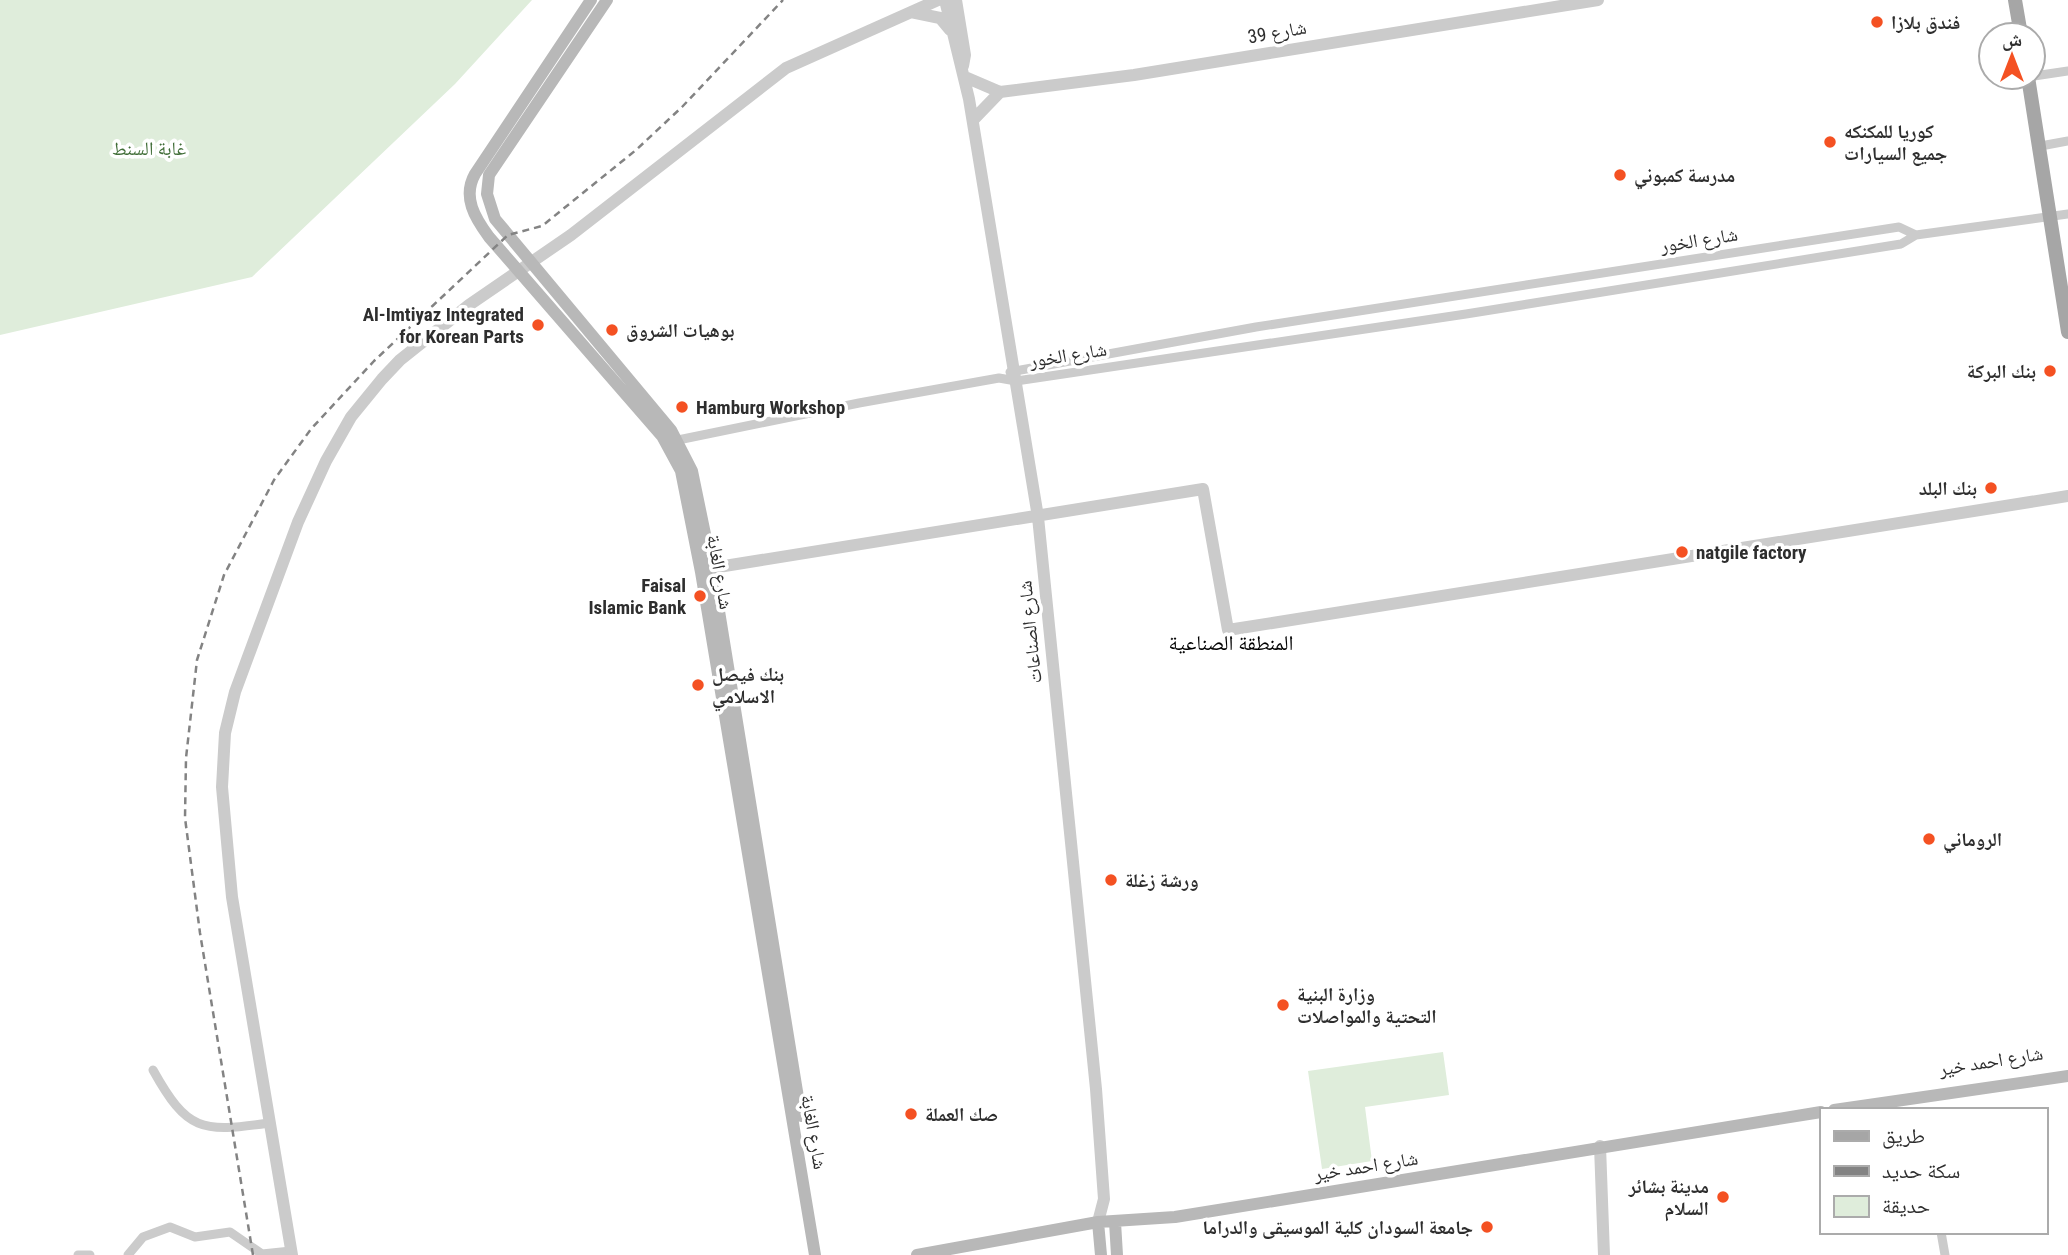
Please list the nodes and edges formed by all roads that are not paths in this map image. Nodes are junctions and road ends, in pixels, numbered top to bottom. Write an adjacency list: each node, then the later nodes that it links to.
1 (591, 0): 24 (main road, شارع الغابة)
2 (607, 0): 24 (main road, شارع الغابة)
3 (938, 0): 9 (street)
4 (945, 0): 12 (street)
5 (956, 0): 13 (street)
6 (1598, 0): 18 (street, شارع 39)
7 (2015, 0): 10 (main road)
8 (2023, 0): 11 (main road)
9 (911, 12): 12 (street); 24 (street)
10 (2019, 21)
11 (2026, 21)
12 (953, 38): 13 (street)
13 (964, 71): 18 (street); 19 (street, شارع الصناعات)
14 (2068, 71): 15 (street)
15 (2047, 72)
16 (2035, 91): 22 (main road)
17 (2036, 91): 21 (main road)
18 (1000, 92): 19 (street)
19 (973, 120): 31 (street, شارع الصناعات)
20 (2068, 141): 21 (street)
21 (2046, 145): 22 (main road)
22 (2059, 216): 23 (street, شارع الخور); 26 (main road); 29 (main road)
23 (1916, 235): 25 (street, شارع الخور); 27 (street, شارع الخور)
24 (525, 266): 32 (main road, شارع الغابة); 43 (street); 53 (main road, شارع الغابة)
25 (1605, 272): 27 (street); 28 (street, شارع الخور)
26 (2068, 280)
27 (1608, 291): 30 (street, شارع الخور)
28 (1256, 327): 30 (street); 31 (street, شارع الخور)
29 (2068, 332)
30 (1258, 344): 31 (street, شارع الخور)
31 (1015, 375): 32 (street, شارع الخور); 34 (street, شارع الصناعات)
32 (678, 440): 35 (main road, شارع الغابة)
33 (2068, 496): 34 (street)
34 (1038, 517): 35 (street); 45 (street, شارع الصناعات)
35 (712, 568): 54 (main road, شارع الغابة)
36 (2068, 1068): 39 (main road, شارع احمد خير)
37 (153, 1070): 43 (street)
38 (2068, 1076): 39 (main road, شارع احمد خير)
39 (1919, 1095): 40 (main road, شارع احمد خير); 41 (street)
40 (1845, 1108)
41 (1919, 1108)
42 (1820, 1112): 44 (main road, شارع احمد خير)
43 (269, 1123): 49 (street)
44 (1600, 1146): 47 (main road, شارع احمد خير); 58 (street)
45 (1104, 1199): 46 (street); 47 (street)
46 (1098, 1222): 47 (main road, شارع احمد خير); 55 (main road, شارع احمد خير); 56 (main road)
47 (1115, 1222): 57 (main road)
48 (1941, 1234): 59 (street)
49 (291, 1253): 52 (street)
50 (78, 1255): 51 (street)
51 (90, 1255)
52 (128, 1255)
53 (814, 1255)
54 (823, 1255)
55 (918, 1255)
56 (1101, 1255)
57 (1117, 1255)
58 (1604, 1255)
59 (1945, 1255)

